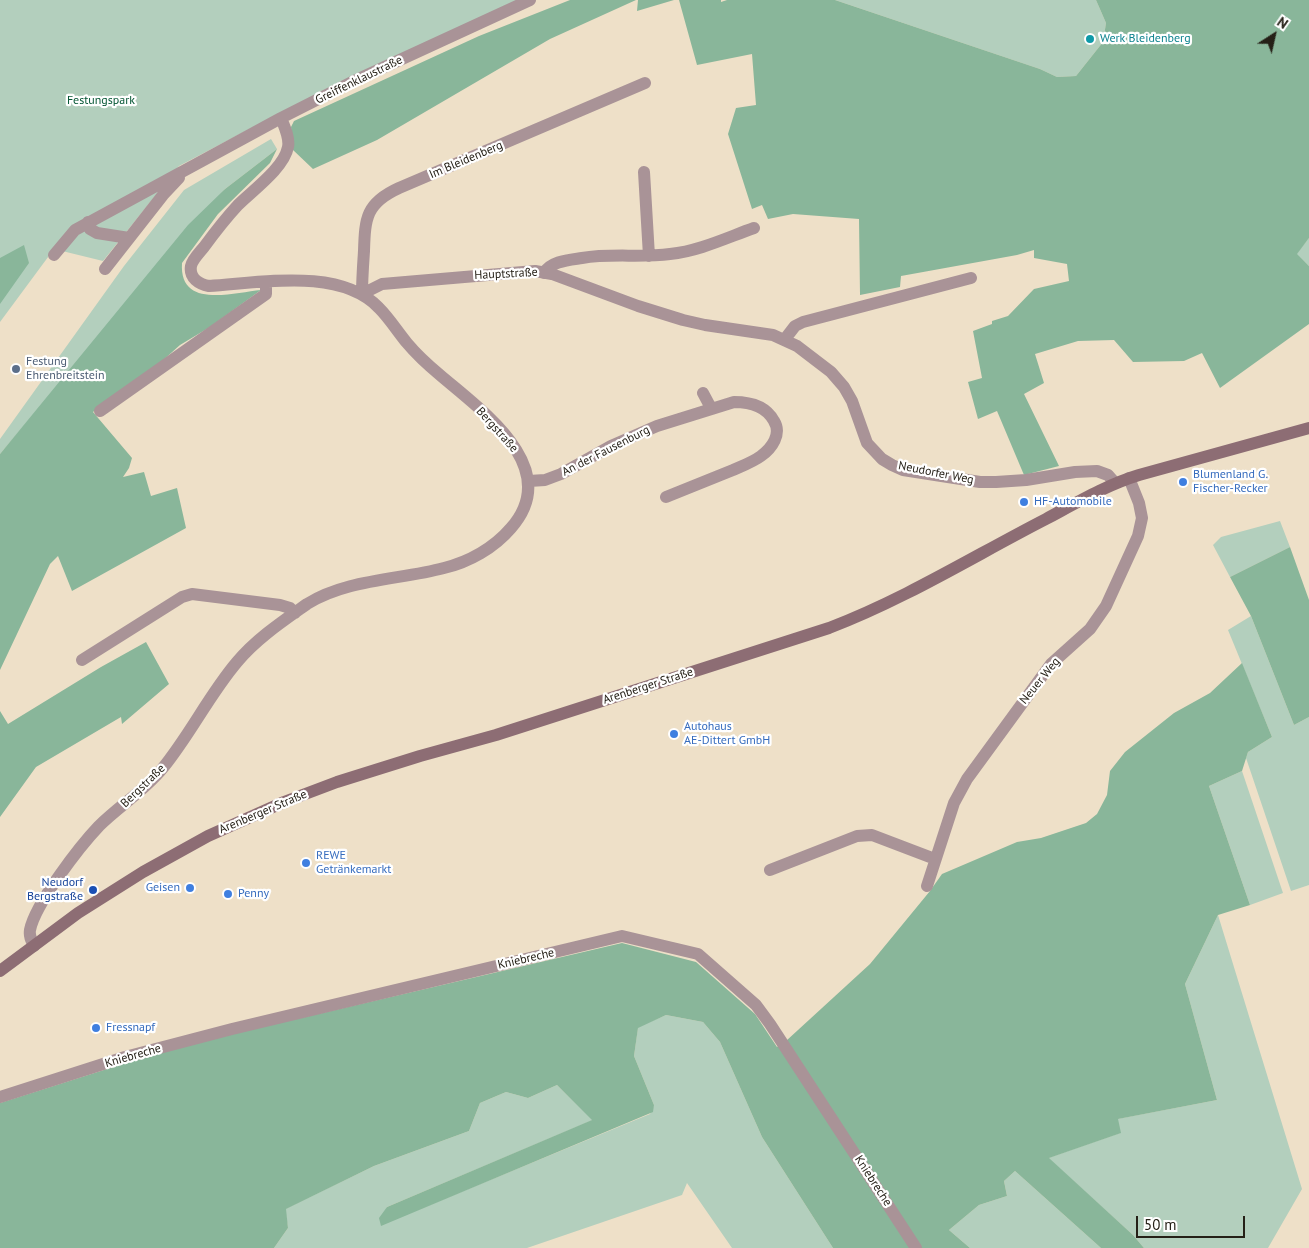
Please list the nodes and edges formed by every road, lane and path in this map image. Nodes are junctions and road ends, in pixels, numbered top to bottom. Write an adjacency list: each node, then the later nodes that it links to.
1 (530, 0): 3 (street, Greiffenklaustraße)
2 (645, 83): 15 (street, Im Bleidenberg)
3 (281, 118): 4 (street, Greiffenklaustraße); 14 (street, Bergstraße)
4 (191, 166): 6 (street, Greiffenklaustraße); 8 (street, Greiffenklaustraße)
5 (644, 172): 10 (street)
6 (88, 222): 8 (street); 9 (street, Greiffenklaustraße)
7 (754, 228): 10 (street, Hauptstraße)
8 (129, 238): 11 (street, Greiffenklaustraße)
9 (54, 255)
10 (649, 256): 12 (street, Hauptstraße)
11 (105, 269)
12 (544, 273): 15 (street, Hauptstraße); 16 (street, Neudorfer Weg)
13 (971, 278): 16 (street)
14 (266, 282): 15 (street, Bergstraße); 19 (street)
15 (362, 294): 22 (street, Bergstraße)
16 (785, 339): 23 (street, Neudorfer Weg)
17 (703, 393): 18 (street)
18 (711, 408): 22 (street, An der Fausenburg); 24 (street, An der Fausenburg)
19 (100, 411)
20 (1309, 428): 21 (main road, Arenberger Straße)
21 (1129, 478): 23 (main road, Arenberger Straße); 27 (street, Neuer Weg)
22 (529, 482): 25 (street, Bergstraße)
23 (1115, 484): 30 (main road, Arenberger Straße)
24 (666, 497)
25 (294, 613): 26 (street); 30 (street, Bergstraße)
26 (82, 660)
27 (936, 859): 28 (street); 29 (street, Neuer Weg)
28 (770, 870)
29 (927, 886)
30 (34, 946): 31 (main road, Arenberger Straße)
31 (0, 971)
32 (0, 1097): 33 (street, Kniebreche)
33 (916, 1248)

